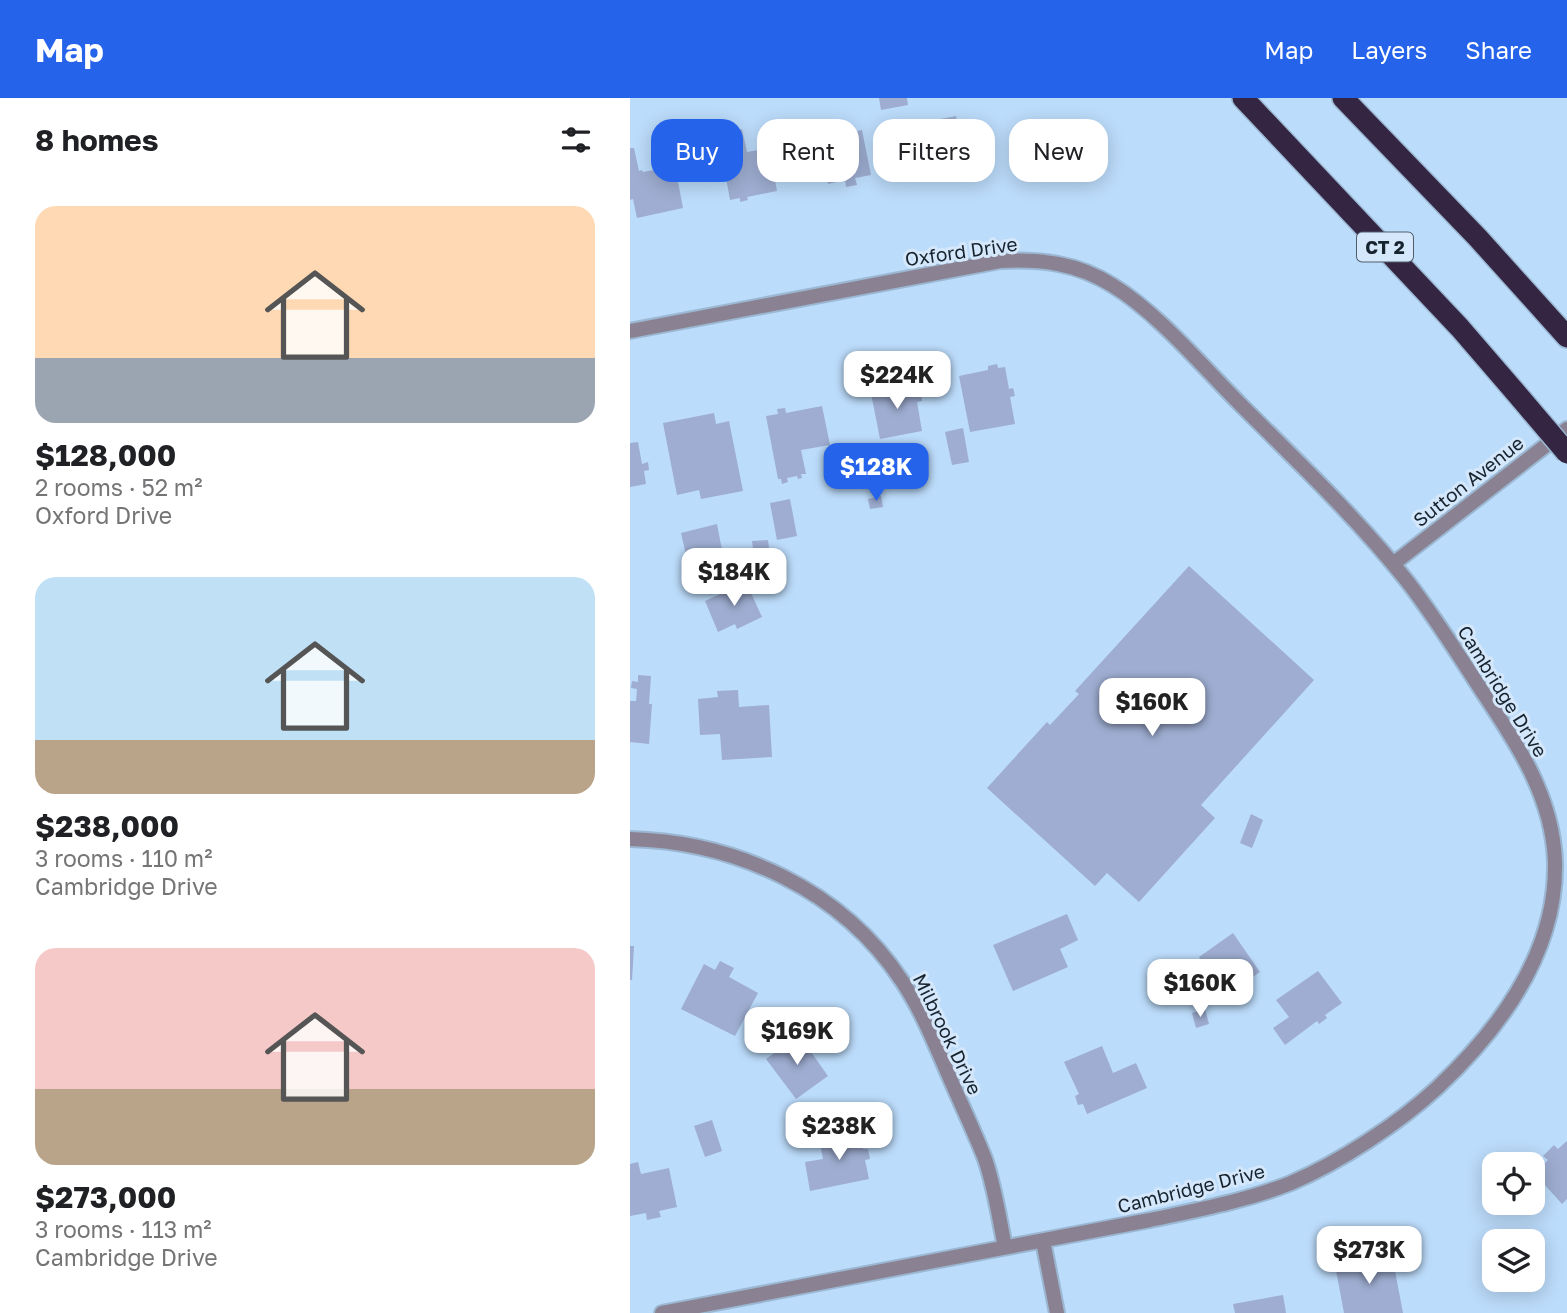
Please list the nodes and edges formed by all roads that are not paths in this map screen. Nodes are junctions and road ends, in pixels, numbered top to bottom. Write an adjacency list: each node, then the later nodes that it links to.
1 (1244, 98): 6 (highway, CT 2, bridge)
2 (1343, 98): 4 (highway)
3 (630, 331): 7 (street, Oxford Drive)
4 (1567, 337)
5 (1567, 429): 7 (street, Sutton Avenue)
6 (1567, 453)
7 (1393, 564): 9 (street, Cambridge Drive)
8 (630, 839): 10 (street, Milbrook Drive)
9 (1042, 1241): 10 (street, Cambridge Drive); 12 (street)
10 (1005, 1247): 11 (street, Cambridge Drive)
11 (662, 1313)
12 (1056, 1313)

